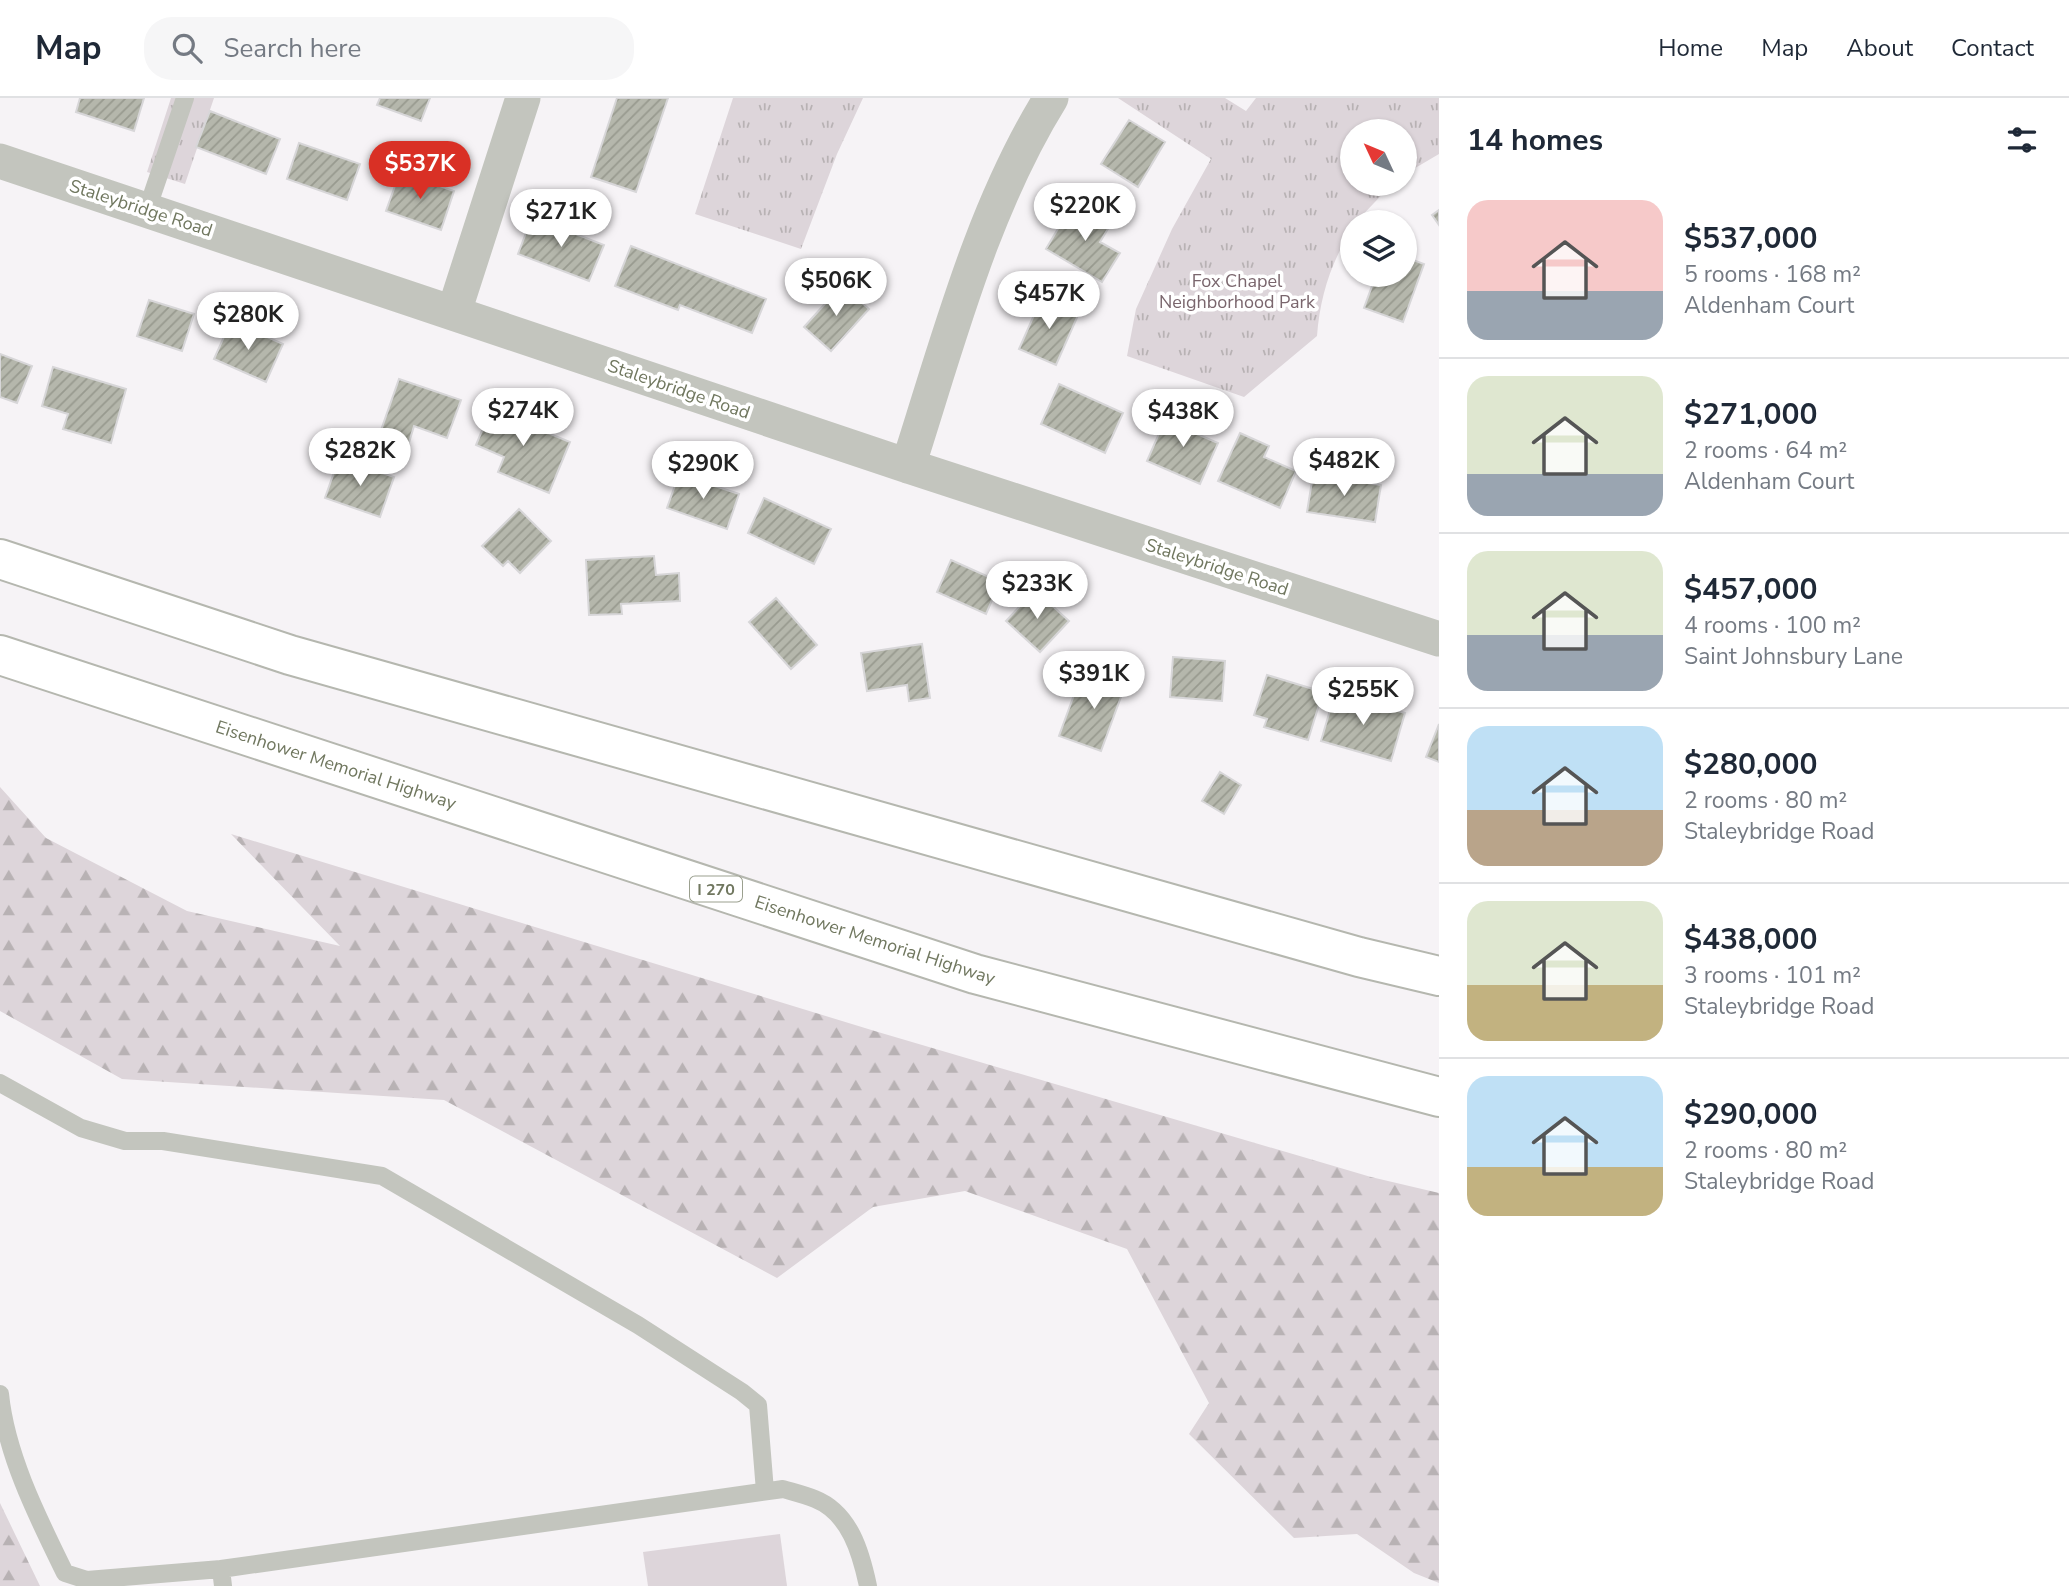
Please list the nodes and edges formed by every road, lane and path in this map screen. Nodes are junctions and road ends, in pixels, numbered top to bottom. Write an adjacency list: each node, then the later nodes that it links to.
1 (185, 98): 5 (lane)
2 (523, 98): 6 (street)
3 (1051, 98): 7 (street)
4 (0, 161): 5 (street, Staleybridge Road)
5 (147, 210): 6 (street, Staleybridge Road)
6 (454, 312): 7 (street, Staleybridge Road)
7 (908, 466): 9 (street, Staleybridge Road)
8 (0, 559): 11 (highway)
9 (1438, 636)
10 (0, 654): 13 (highway, Eisenhower Memorial Highway / I 270)
11 (1439, 976)
12 (0, 1083): 15 (lane)
13 (1439, 1097)
14 (0, 1394): 16 (lane)
15 (765, 1492): 16 (lane); 17 (lane)
16 (222, 1578)
17 (868, 1586)

